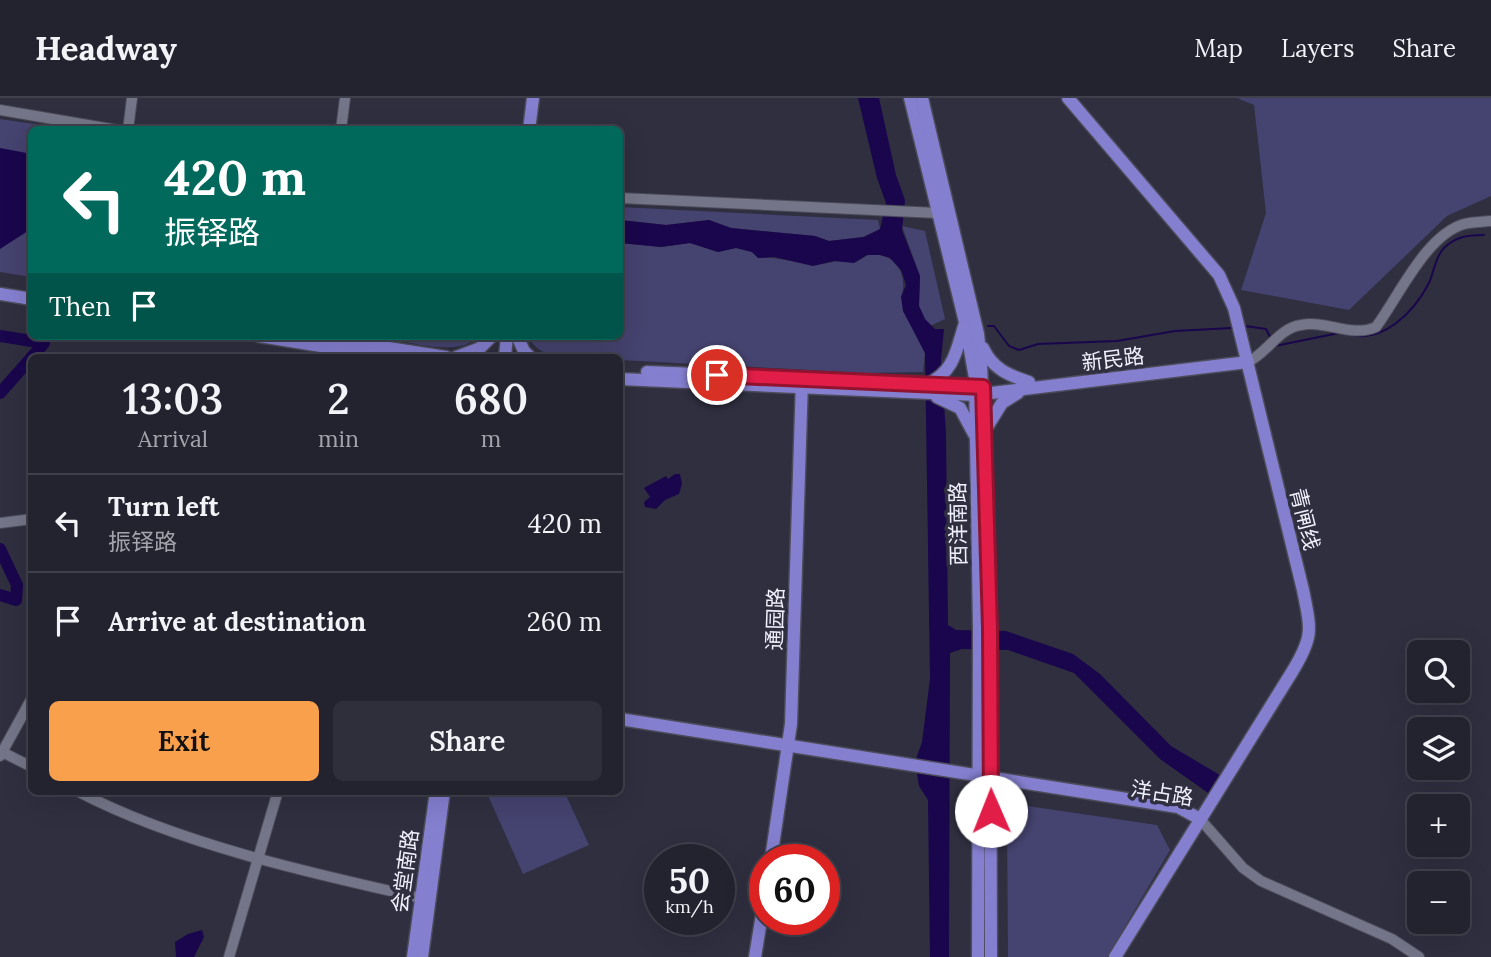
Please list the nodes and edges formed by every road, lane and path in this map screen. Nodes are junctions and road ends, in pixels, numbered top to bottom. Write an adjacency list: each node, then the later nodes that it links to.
1 (132, 98): 10 (street)
2 (345, 98): 11 (street)
3 (533, 98): 12 (main road)
4 (541, 98): 13 (main road)
5 (910, 98): 15 (main road, 西洋南路)
6 (922, 98): 22 (main road, 西洋南路)
7 (1068, 98): 29 (main road, 青闸线)
8 (0, 110): 9 (street)
9 (94, 126)
10 (128, 126)
11 (342, 126)
12 (530, 126)
13 (537, 126)
14 (623, 198): 15 (street)
15 (937, 213): 21 (main road, 西洋南路)
16 (1491, 221): 29 (street)
17 (0, 286): 18 (main road)
18 (28, 290)
19 (0, 294): 20 (main road)
20 (28, 298)
21 (965, 322): 34 (main road); 35 (main road, 西洋南路)
22 (978, 334): 33 (main road); 35 (main road, 西洋南路)
23 (284, 340): 26 (main road)
24 (337, 340): 27 (main road)
25 (488, 340): 28 (main road)
26 (370, 354)
27 (425, 354)
28 (464, 354)
29 (1247, 358): 33 (main road, 新民路); 50 (main road, 青闸线)
30 (623, 371): 32 (main road)
31 (623, 379): 32 (main road)
32 (806, 383): 34 (main road, 新民路); 42 (main road, 通园路)
33 (1026, 386): 35 (main road, 新民路); 36 (main road)
34 (927, 389): 35 (main road, 新民路); 36 (main road)
35 (979, 391): 36 (main road, 西洋南路)
36 (981, 436): 45 (main road, 西洋南路)
37 (28, 520): 38 (street)
38 (0, 523)
39 (28, 705): 43 (street)
40 (623, 720): 42 (main road, 洋占路)
41 (623, 727): 42 (main road, 洋占路)
42 (791, 749): 45 (main road, 洋占路); 51 (main road, 通园路); 52 (main road, 通园路)
43 (1, 753): 44 (street)
44 (28, 765)
45 (985, 781): 50 (main road, 洋占路); 62 (main road, 西洋南路); 63 (main road, 西洋南路)
46 (85, 795): 53 (street)
47 (277, 795): 53 (street)
48 (436, 795): 54 (main road, 会堂南路)
49 (443, 795): 54 (main road, 会堂南路)
50 (1200, 819): 64 (main road, 青闸线); 65 (street)
51 (774, 844)
52 (780, 844)
53 (258, 858): 54 (street); 57 (street)
54 (425, 898): 58 (main road, 会堂南路); 59 (main road, 会堂南路)
55 (759, 935): 60 (main road)
56 (765, 935): 61 (main road)
57 (229, 957)
58 (413, 957)
59 (422, 957)
60 (755, 957)
61 (762, 957)
62 (978, 957)
63 (991, 957)
64 (1115, 957)
65 (1419, 957)

